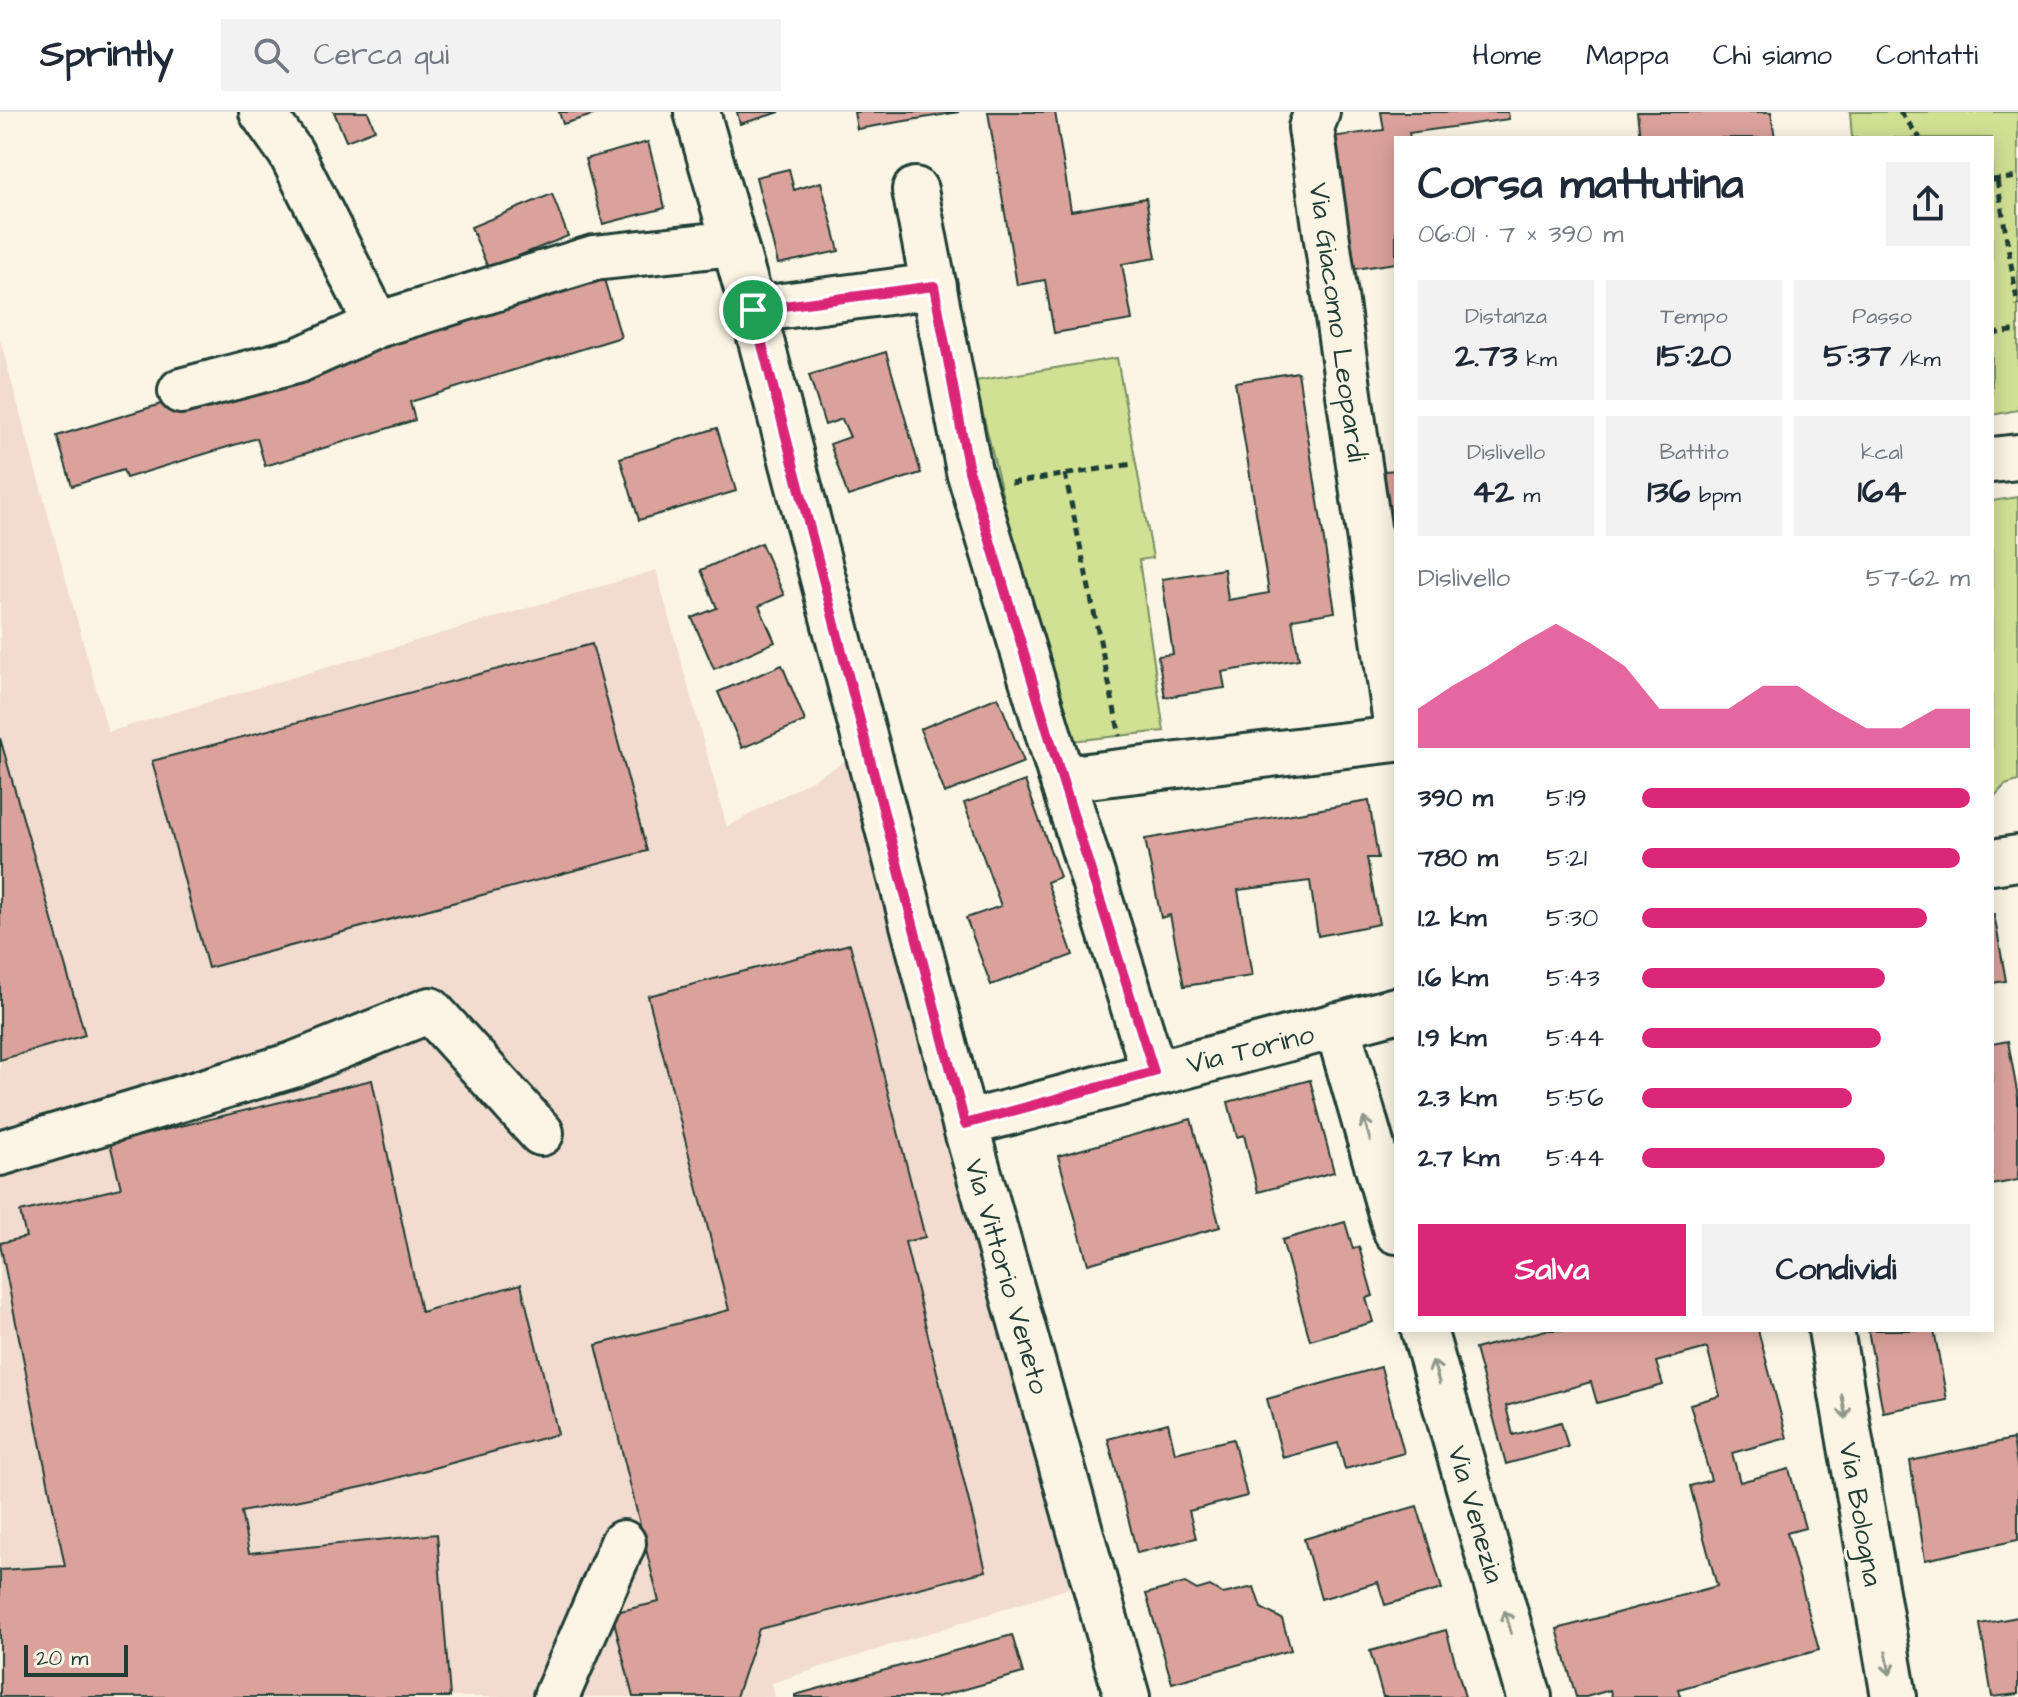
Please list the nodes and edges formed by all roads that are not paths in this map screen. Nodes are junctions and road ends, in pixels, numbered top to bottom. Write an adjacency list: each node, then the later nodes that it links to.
1 (262, 112): 8 (street)
2 (697, 112): 5 (street, Via Vittorio Veneto)
3 (1317, 112): 12 (street, Via Giacomo Leopardi)
4 (915, 190): 6 (street)
5 (734, 243): 7 (street, Via Vittorio Veneto); 8 (street)
6 (934, 286): 7 (street); 14 (street)
7 (753, 310): 20 (street, Via Vittorio Veneto)
8 (377, 325): 9 (street)
9 (181, 391)
10 (2018, 457): 11 (street)
11 (1994, 460)
12 (1394, 709)
13 (1394, 739): 14 (street)
14 (1062, 779): 19 (street)
15 (2018, 858): 16 (street)
16 (1994, 862)
17 (1394, 1011): 18 (street, Via Torino)
18 (1337, 1025): 19 (street, Via Torino); 23 (street, one-way to 18)
19 (1154, 1072): 20 (street, Via Torino)
20 (965, 1124): 28 (street, Via Vittorio Veneto)
21 (541, 1133): 22 (street)
22 (0, 1153)
23 (1394, 1224)
24 (1425, 1332): 29 (street, Via Venezia, one-way to 24)
25 (1831, 1332): 30 (street, Via Bologna, one-way to 30)
26 (623, 1543): 27 (street)
27 (556, 1697)
28 (1127, 1697)
29 (1529, 1697)
30 (1894, 1697)

